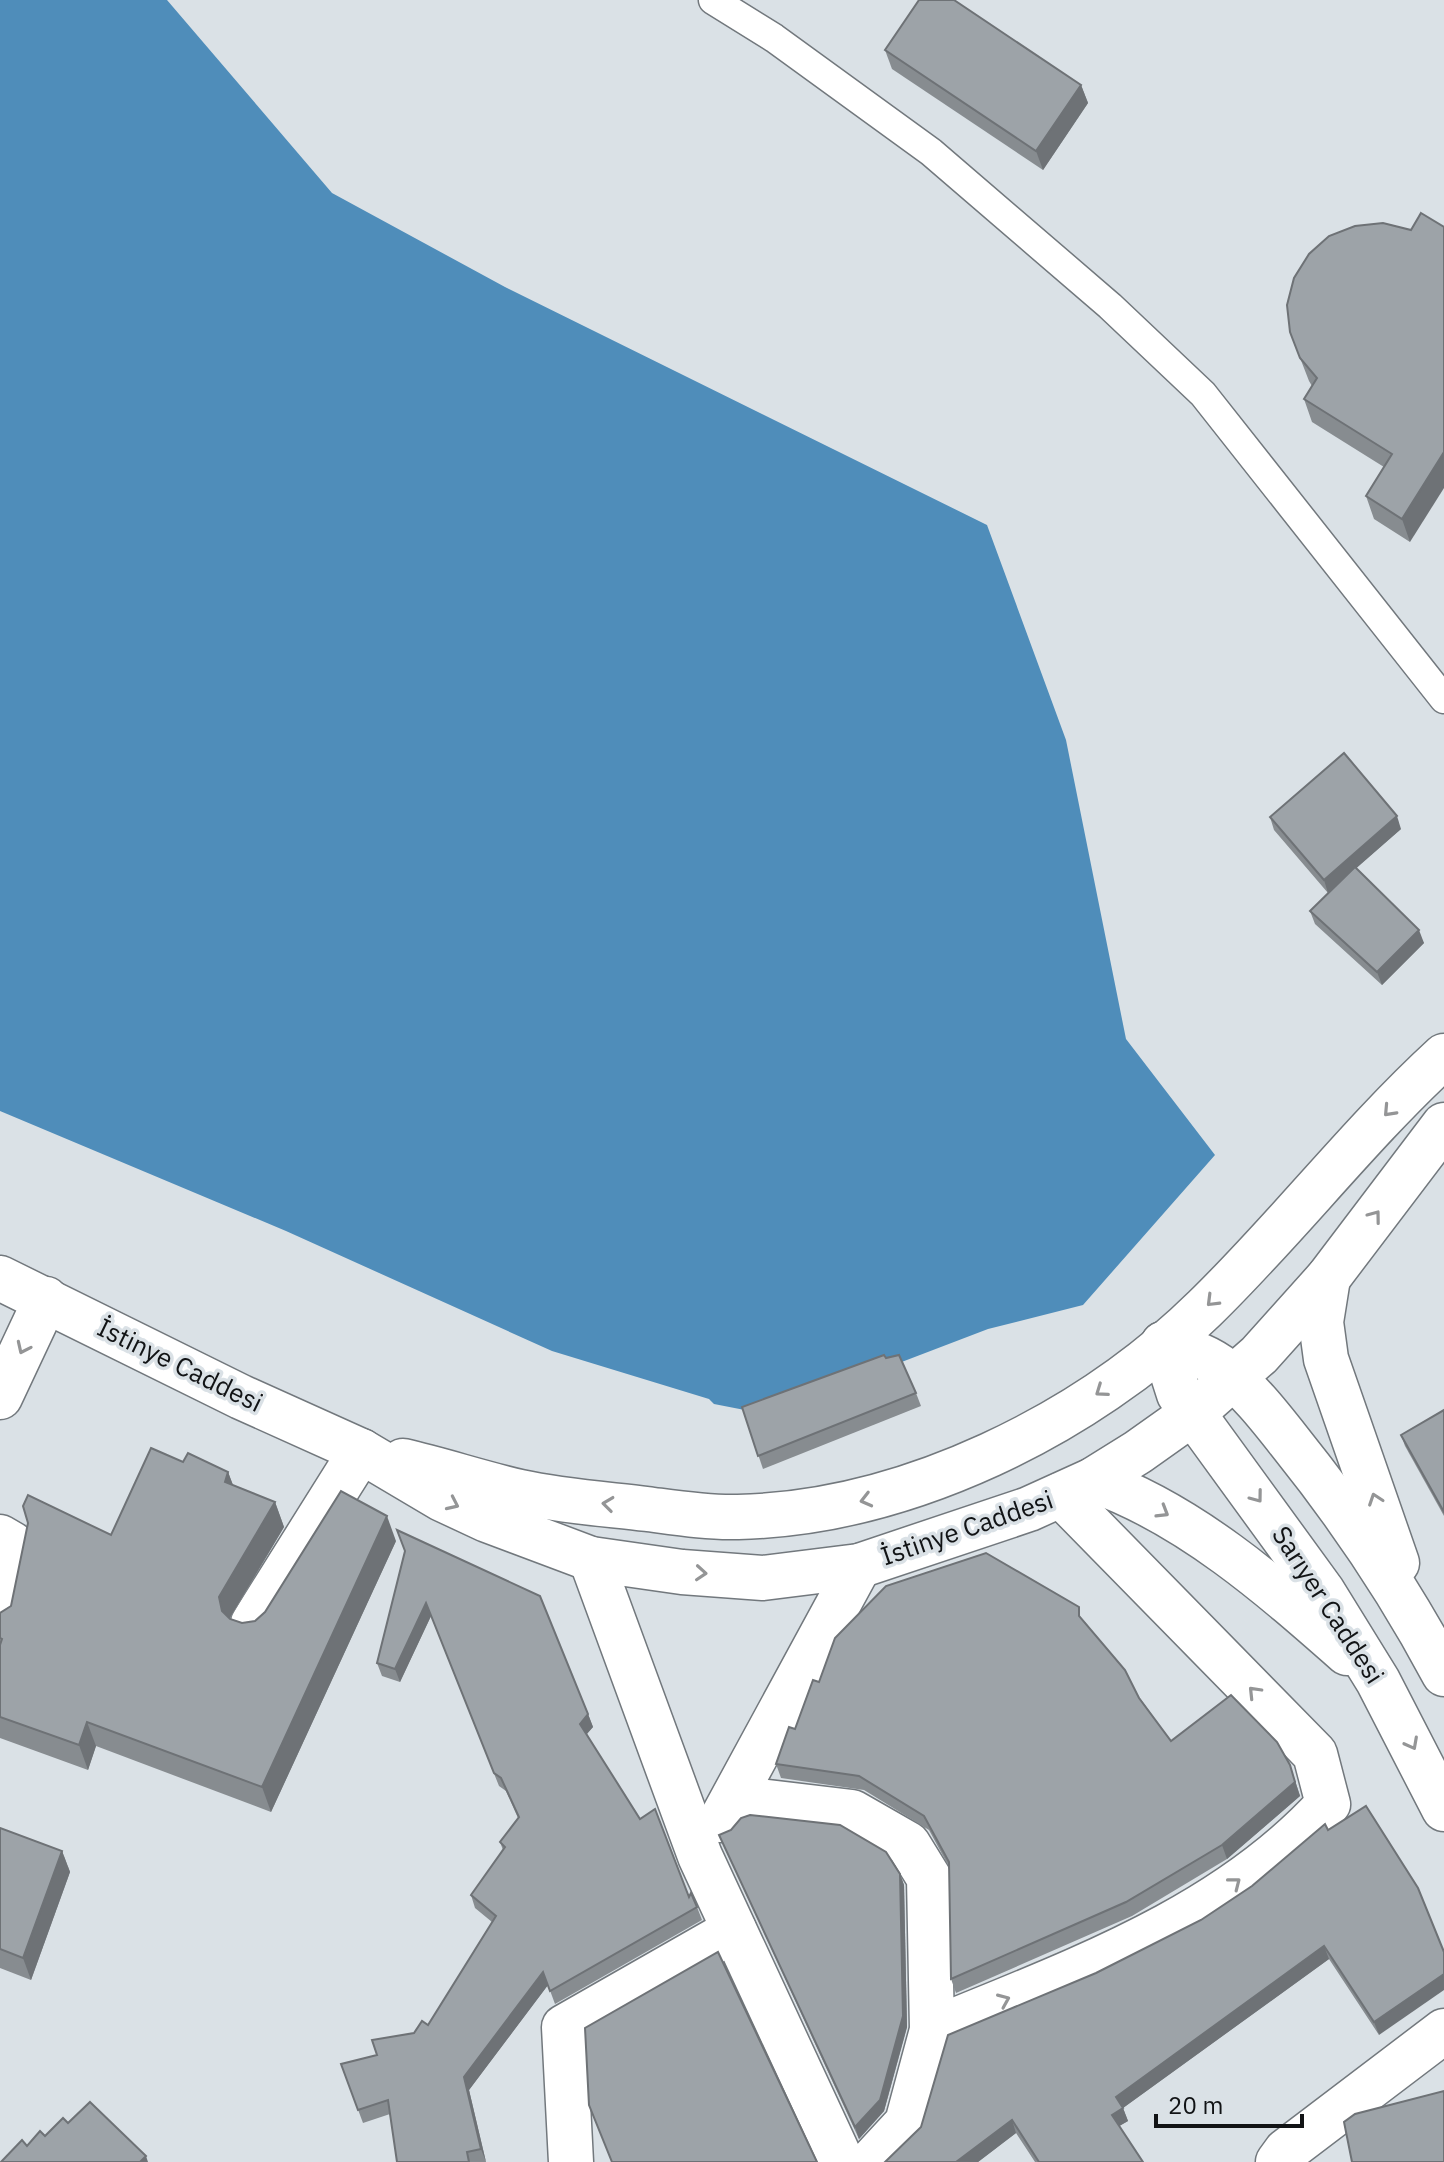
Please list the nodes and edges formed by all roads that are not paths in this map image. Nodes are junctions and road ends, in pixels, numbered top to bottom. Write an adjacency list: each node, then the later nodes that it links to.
1 (713, 0): 2 (lane)
2 (1444, 699)
3 (1444, 1056): 8 (main road, İstinye Caddesi, one-way to 8)
4 (1444, 1125): 6 (main road, İstinye Caddesi, one-way to 4)
5 (0, 1278): 7 (main road, İstinye Caddesi)
6 (1328, 1278): 9 (main road, İstinye Caddesi); 19 (main road, one-way to 6)
7 (46, 1299): 10 (main road, one-way to 10); 12 (main road, İstinye Caddesi)
8 (1163, 1344): 9 (main road); 11 (main road, Sarıyer Caddesi); 12 (main road, İstinye Caddesi, one-way to 12)
9 (1234, 1379): 11 (main road, İstinye Caddesi); 19 (main road)
10 (0, 1397)
11 (1193, 1413): 13 (main road, İstinye Caddesi); 21 (main road, Sarıyer Caddesi, one-way to 21)
12 (361, 1451): 15 (main road, İstinye Caddesi, one-way to 15); 18 (main road)
13 (1077, 1488): 16 (main road, İstinye Caddesi); 21 (main road, one-way to 21); 26 (main road, one-way to 13)
14 (0, 1537): 17 (main road)
15 (591, 1559): 16 (main road, İstinye Caddesi, one-way to 16); 24 (main road)
16 (859, 1566): 22 (main road)
17 (0, 1615)
18 (253, 1623)
19 (1419, 1626): 20 (main road)
20 (1444, 1674)
21 (1378, 1681): 23 (main road, Sarıyer Caddesi, one-way to 23)
22 (734, 1798): 24 (main road); 26 (main road)
23 (1444, 1809)
24 (700, 1856): 25 (main road)
25 (734, 1930): 28 (main road); 29 (main road)
26 (932, 2030): 30 (main road)
27 (1444, 2031): 31 (main road)
28 (571, 2162)
29 (842, 2162)
30 (871, 2162)
31 (1278, 2162)

